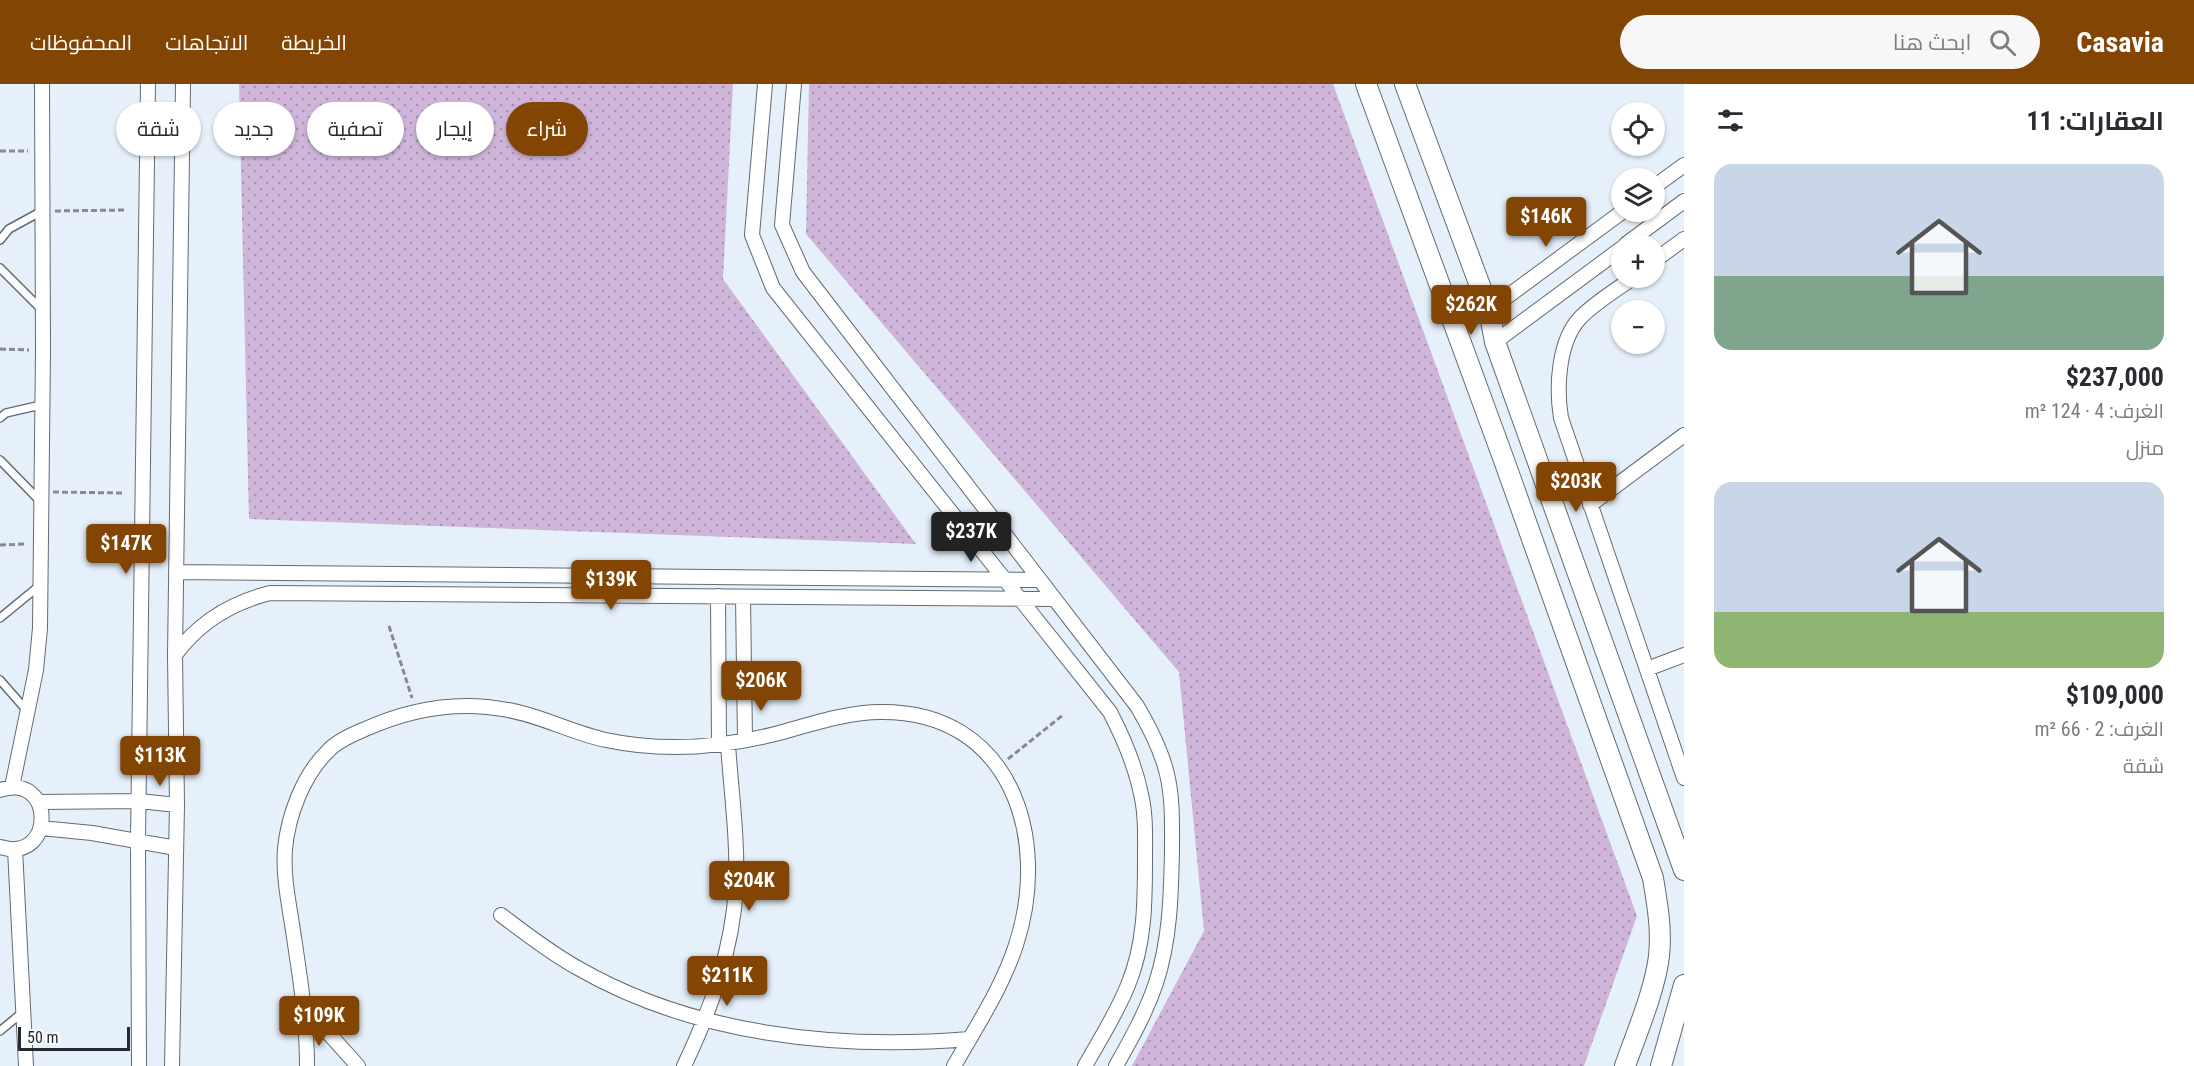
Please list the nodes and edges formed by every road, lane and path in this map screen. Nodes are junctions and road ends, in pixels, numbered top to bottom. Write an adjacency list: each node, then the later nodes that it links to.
1 (42, 84): 9 (street)
2 (148, 84): 60 (street)
3 (183, 84): 38 (street)
4 (765, 84): 39 (street)
5 (794, 84): 40 (street)
6 (1366, 84): 28 (street)
7 (1405, 84): 24 (street)
8 (0, 151): 9 (path)
9 (42, 152): 14 (street)
10 (1684, 165): 11 (street)
11 (1665, 179)
12 (1684, 201): 16 (street)
13 (125, 210): 14 (path)
14 (42, 212): 18 (lane); 23 (street)
15 (1611, 220): 24 (street)
16 (1639, 234)
17 (1684, 239): 19 (street)
18 (0, 240)
19 (1665, 253)
20 (1611, 256): 25 (street)
21 (0, 268): 23 (lane)
22 (1619, 288): 35 (street)
23 (42, 310): 27 (street)
24 (1489, 310): 25 (street)
25 (1495, 342): 28 (street); 68 (street)
26 (0, 349): 27 (path)
27 (43, 351): 29 (street)
28 (1468, 362): 85 (street)
29 (41, 405): 30 (lane); 34 (street)
30 (0, 418)
31 (1684, 435): 35 (street)
32 (0, 460): 34 (lane)
33 (123, 493): 34 (path)
34 (41, 497): 36 (street)
35 (1590, 505): 50 (street)
36 (41, 544): 37 (path); 41 (street)
37 (0, 545)
38 (177, 572): 39 (street); 49 (street)
39 (1004, 579): 40 (street); 44 (street)
40 (1039, 580): 45 (street)
41 (41, 585): 46 (lane); 53 (street)
42 (718, 596): 43 (street); 49 (street); 56 (street)
43 (742, 597): 44 (street); 55 (street)
44 (1020, 598): 45 (street); 83 (street)
45 (1053, 599): 84 (street)
46 (0, 618)
47 (389, 626): 52 (path)
48 (1684, 655): 50 (street)
49 (175, 656): 62 (street)
50 (1647, 669): 58 (street)
51 (0, 680): 53 (lane)
52 (415, 710): 56 (street); 71 (street)
53 (28, 712): 59 (street)
54 (1063, 715): 57 (path)
55 (745, 740): 56 (street); 57 (street)
56 (723, 744): 73 (street)
57 (999, 766): 75 (street)
58 (1684, 778)
59 (6, 789): 61 (street)
60 (139, 801): 61 (street); 62 (street); 64 (street)
61 (39, 802): 63 (street)
62 (177, 805): 66 (street)
63 (41, 828): 64 (street); 67 (street)
64 (138, 840): 66 (street); 77 (street)
65 (0, 847): 67 (street)
66 (176, 848): 78 (street)
67 (15, 849): 72 (street)
68 (1684, 870)
69 (501, 915): 73 (street)
70 (1684, 985): 86 (street)
71 (304, 1006): 79 (street); 80 (street)
72 (23, 1012): 74 (lane); 76 (street)
73 (705, 1018): 75 (street); 81 (street)
74 (0, 1030)
75 (969, 1039): 82 (street)
76 (26, 1066)
77 (139, 1066)
78 (172, 1066)
79 (307, 1066)
80 (358, 1066)
81 (684, 1066)
82 (954, 1066)
83 (1084, 1066)
84 (1116, 1066)
85 (1626, 1066)
86 (1661, 1066)

